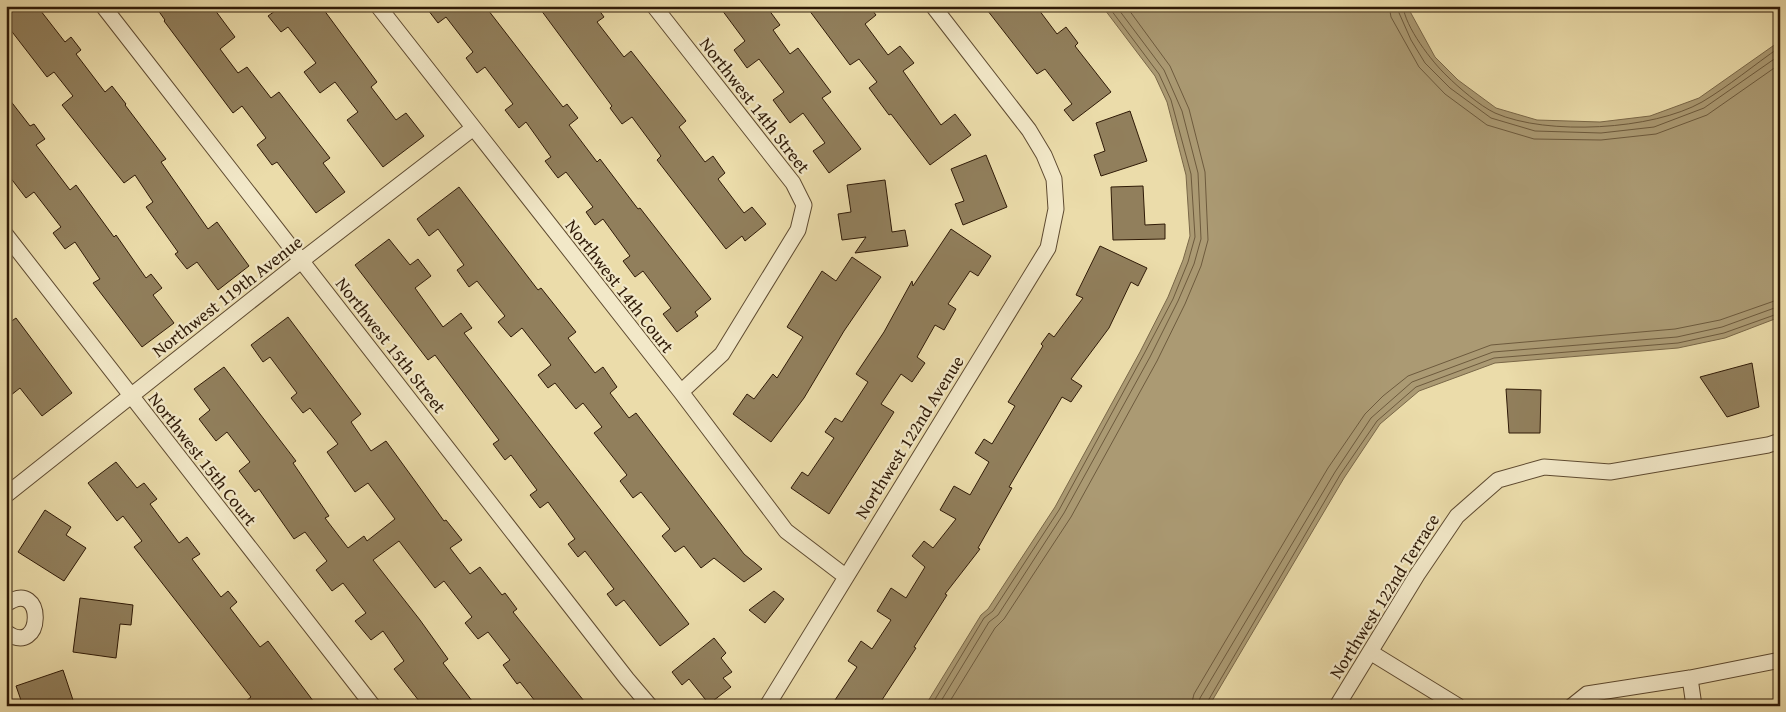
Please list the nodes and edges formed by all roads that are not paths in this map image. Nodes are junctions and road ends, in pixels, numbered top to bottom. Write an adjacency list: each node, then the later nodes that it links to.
1 (103, 6): 7 (street, Northwest 15th Street)
2 (378, 6): 5 (street, Northwest 14th Court)
3 (654, 6): 8 (street, Northwest 14th Street)
4 (933, 6): 12 (street, Northwest 122nd Avenue)
5 (472, 129): 7 (street, Northwest 119th Avenue); 8 (street, Northwest 14th Court)
6 (6, 235): 9 (street, Northwest 15th Court)
7 (301, 261): 9 (street, Northwest 119th Avenue); 19 (street, Northwest 15th Street)
8 (681, 392): 12 (street, Northwest 14th Court)
9 (130, 397): 11 (street, Northwest 119th Avenue); 18 (street, Northwest 15th Court)
10 (1780, 441): 15 (street, Northwest 122nd Terrace)
11 (6, 495)
12 (845, 576): 20 (street, Northwest 122nd Avenue)
13 (6, 604): 14 (street)
14 (6, 632)
15 (1370, 652): 21 (street, Northwest 122nd Terrace); 22 (street)
16 (1780, 660): 17 (street)
17 (1690, 678): 23 (street); 24 (street)
18 (373, 706)
19 (650, 706)
20 (767, 706)
21 (1337, 706)
22 (1458, 706)
23 (1572, 706)
24 (1694, 706)

